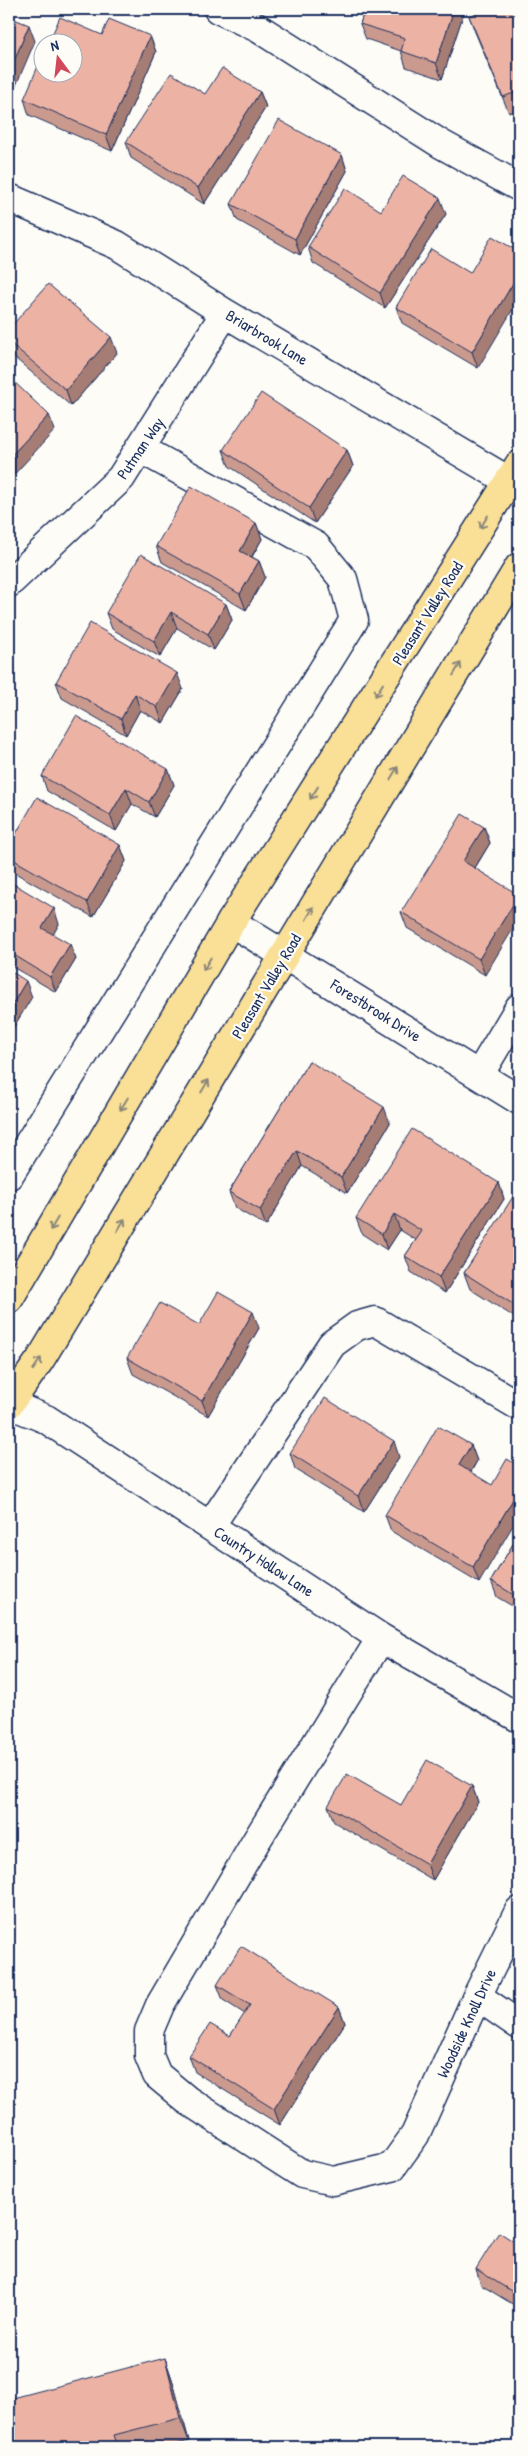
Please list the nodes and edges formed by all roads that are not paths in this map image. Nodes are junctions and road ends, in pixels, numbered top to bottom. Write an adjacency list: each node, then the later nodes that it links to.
1 (218, 9): 2 (street)
2 (519, 187)
3 (10, 202): 4 (street, Briarbrook Lane)
4 (225, 313): 5 (street, Putman Way); 6 (street, Briarbrook Lane)
5 (141, 449): 8 (street, Putman Way); 14 (street)
6 (516, 478): 9 (main road, Pleasant Valley Road, one-way to 9)
7 (519, 567): 10 (main road, Pleasant Valley Road, one-way to 7)
8 (9, 584)
9 (231, 922): 10 (street, Forestbrook Drive); 15 (main road, Pleasant Valley Road, one-way to 15)
10 (286, 955): 12 (street, Forestbrook Drive); 16 (main road, Pleasant Valley Road, one-way to 10)
11 (519, 1008): 12 (street)
12 (479, 1075): 13 (street, Forestbrook Drive)
13 (519, 1100)
14 (9, 1175)
15 (9, 1300)
16 (9, 1404): 18 (street, Country Hollow Lane)
17 (519, 1406): 18 (street)
18 (210, 1526): 19 (street, Country Hollow Lane)
19 (381, 1638): 20 (street, Country Hollow Lane); 22 (street, Woodside Knoll Drive)
20 (519, 1718)
21 (519, 1911): 22 (street, Woodside Knoll Drive)
22 (477, 1996): 23 (street)
23 (519, 2025)

